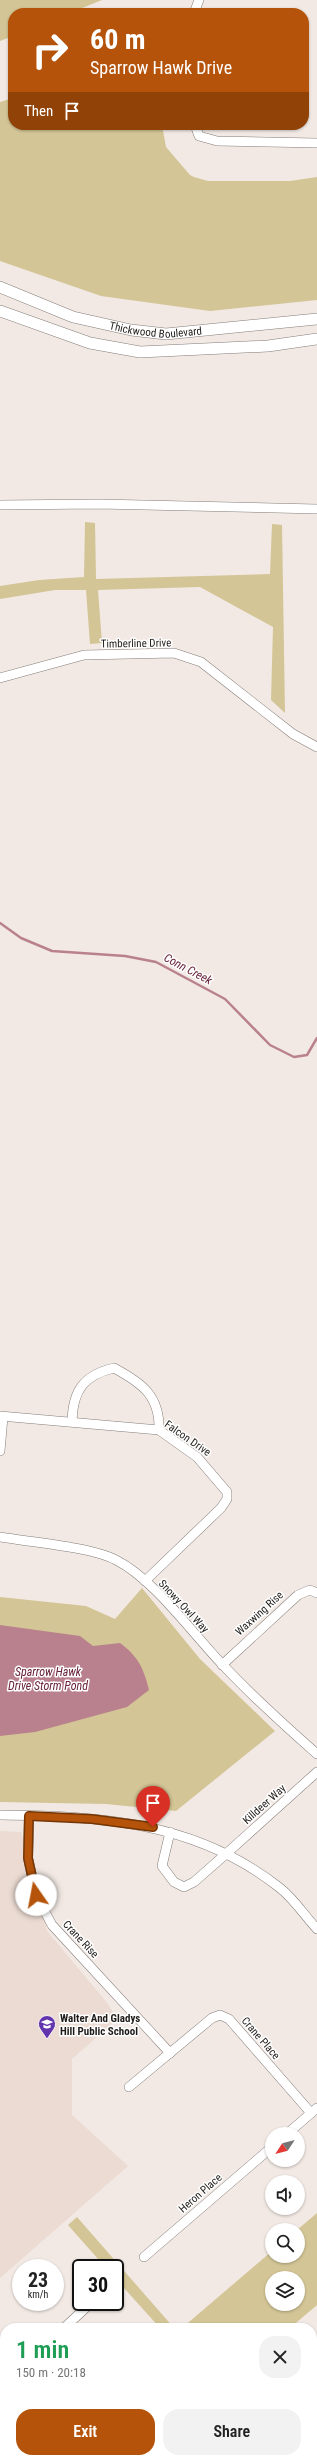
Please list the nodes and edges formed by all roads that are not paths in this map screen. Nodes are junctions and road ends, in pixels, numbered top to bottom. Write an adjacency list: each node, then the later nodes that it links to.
1 (197, 130): 2 (street)
2 (317, 143)
3 (0, 287): 5 (main road, Thickwood Boulevard)
4 (0, 311): 6 (main road, Thickwood Boulevard)
5 (317, 319)
6 (317, 339)
7 (0, 505): 8 (street)
8 (317, 509)
9 (0, 678): 10 (street, Timberline Drive)
10 (317, 747)
11 (1, 1417): 12 (street, Falcon Drive); 14 (street)
12 (72, 1421): 13 (street, Falcon Drive); 13 (street)
13 (159, 1430): 16 (street, Falcon Drive)
14 (0, 1451)
15 (0, 1537): 16 (street, Snowy Owl Way)
16 (145, 1581): 18 (street, Snowy Owl Way)
17 (317, 1594): 18 (street, Waxwing Rise)
18 (222, 1665): 19 (street, Snowy Owl Way)
19 (317, 1754)
20 (317, 1772): 24 (street, Killdeer Way)
21 (0, 1815): 22 (street)
22 (29, 1816): 23 (street); 26 (street, Crane Rise)
23 (170, 1832): 24 (street); 24 (street, Killdeer Way)
24 (227, 1854): 25 (street)
25 (317, 1929)
26 (170, 2053): 27 (street, Crane Place); 28 (street, Crane Place)
27 (129, 2087)
28 (314, 2110): 29 (street)
29 (295, 2127)
30 (265, 2153): 31 (street, Heron Place)
31 (144, 2257)
32 (82, 2311): 33 (street)
33 (69, 2323)

